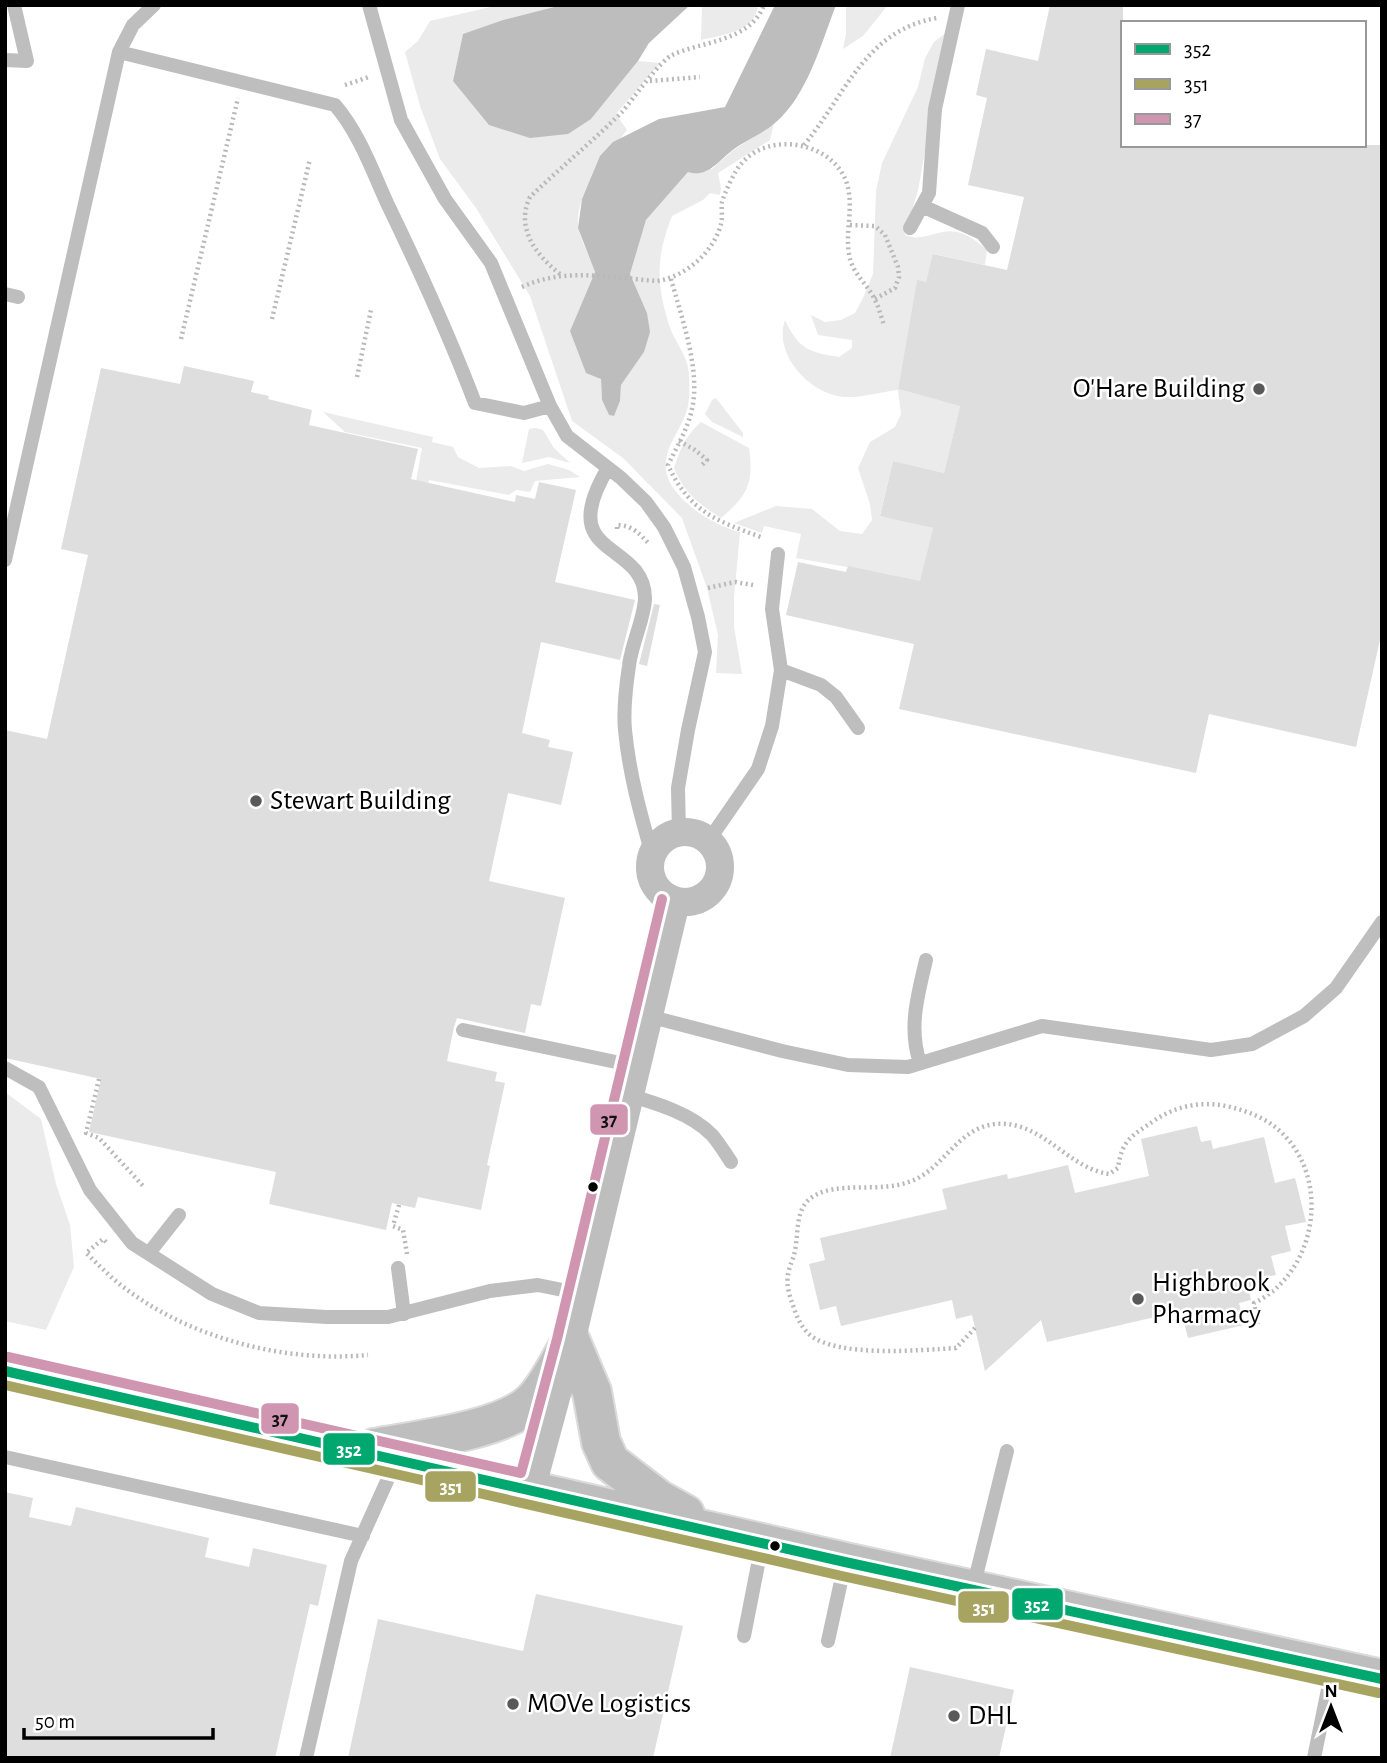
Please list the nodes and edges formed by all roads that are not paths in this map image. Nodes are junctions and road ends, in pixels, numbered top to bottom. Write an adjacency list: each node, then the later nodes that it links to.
1 (14, 5): 6 (lane)
2 (154, 5): 5 (lane)
3 (369, 5): 10 (lane)
4 (957, 11): 7 (lane)
5 (119, 51): 10 (lane); 13 (lane)
6 (5, 60)
7 (922, 206): 8 (lane); 9 (lane)
8 (910, 228)
9 (993, 247)
10 (550, 406): 11 (lane)
11 (608, 468): 16 (lane); 18 (lane)
12 (778, 554): 14 (lane)
13 (5, 561)
14 (781, 670): 15 (lane); 17 (lane)
15 (858, 728)
16 (679, 833): 17 (street); 18 (street)
17 (709, 840): 19 (street)
18 (652, 854): 19 (street)
19 (676, 902): 22 (street)
20 (1382, 922): 24 (lane)
21 (926, 960): 24 (lane)
22 (648, 1016): 24 (lane); 25 (street)
23 (463, 1030): 25 (lane)
24 (920, 1063)
25 (635, 1066): 27 (street)
26 (5, 1068): 30 (lane)
27 (628, 1096): 28 (lane); 32 (street)
28 (731, 1162)
29 (178, 1215): 30 (lane)
30 (149, 1253): 33 (lane)
31 (398, 1268): 33 (lane)
32 (582, 1294): 33 (lane); 34 (street)
33 (404, 1314)
34 (571, 1342): 36 (main road); 40 (street); 41 (main road)
35 (5, 1371): 36 (main road)
36 (354, 1451): 39 (main road)
37 (1007, 1451): 45 (lane)
38 (5, 1457): 42 (lane)
39 (397, 1460): 40 (main road); 42 (lane)
40 (531, 1490): 41 (main road)
41 (714, 1531): 43 (main road)
42 (363, 1536): 50 (lane)
43 (762, 1542): 44 (main road); 46 (lane)
44 (845, 1562): 45 (main road); 47 (lane)
45 (973, 1588): 48 (main road)
46 (744, 1636)
47 (828, 1642)
48 (1332, 1668): 49 (main road); 51 (lane)
49 (1382, 1679)
50 (306, 1758)
51 (1314, 1758)

